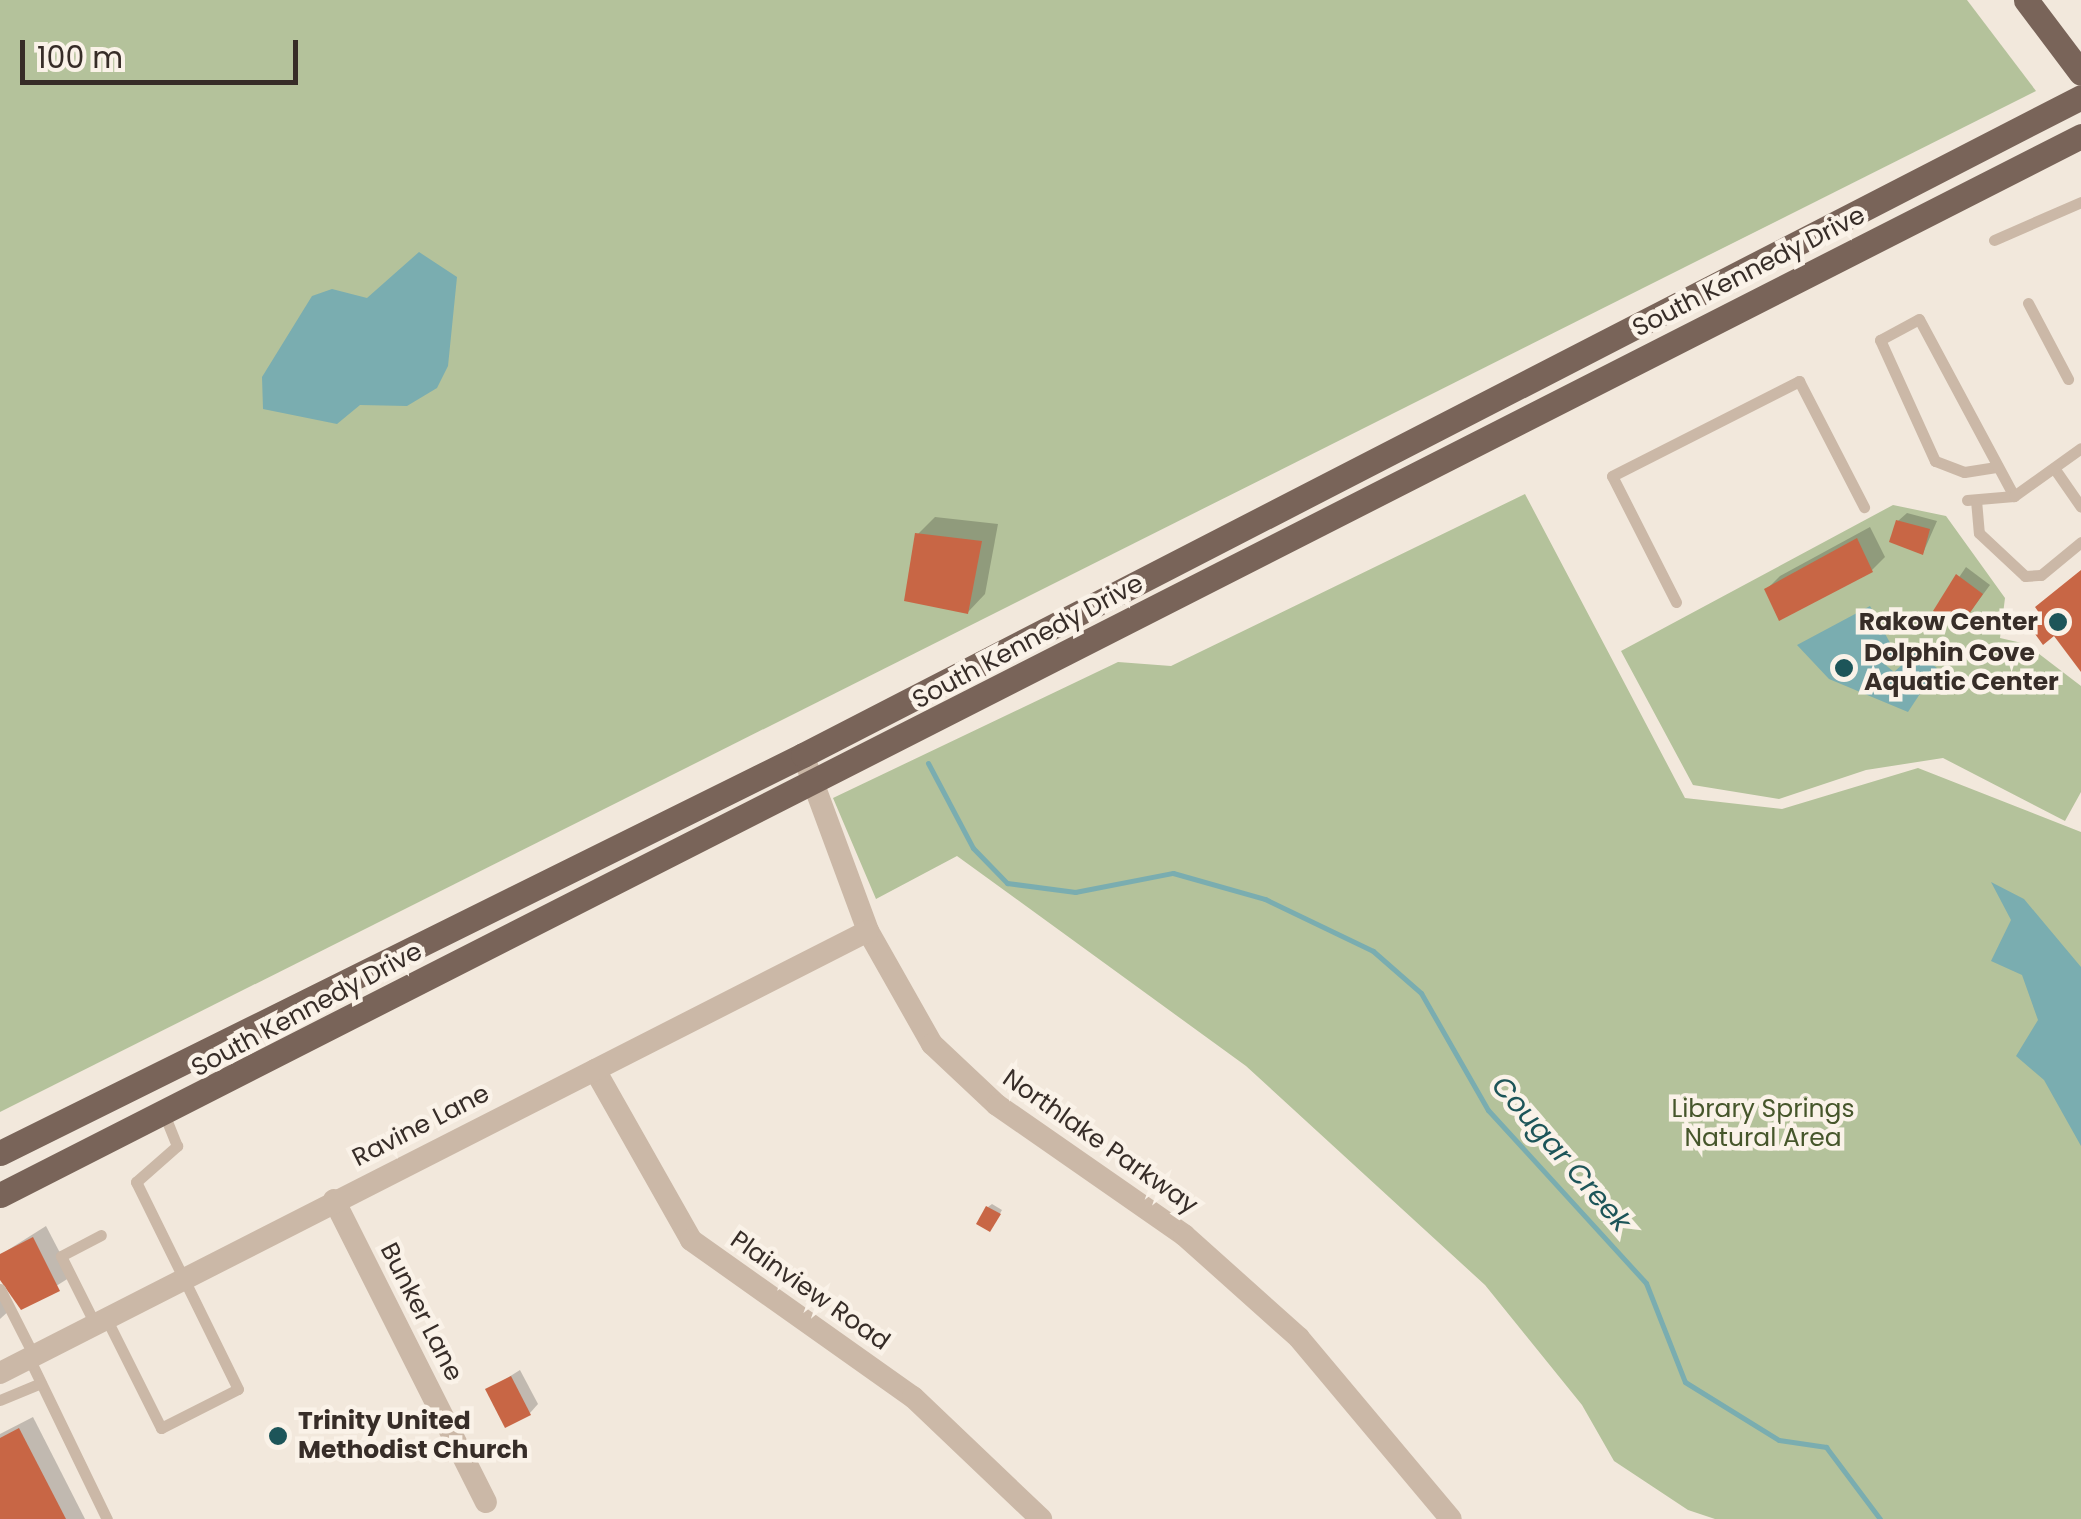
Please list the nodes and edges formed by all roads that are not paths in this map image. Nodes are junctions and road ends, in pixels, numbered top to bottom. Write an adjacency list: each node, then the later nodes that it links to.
1 (2026, 0): 2 (main road)
2 (2081, 73)
3 (2081, 97): 17 (main road, South Kennedy Drive)
4 (2081, 136): 18 (main road, South Kennedy Drive)
5 (2081, 202): 6 (lane)
6 (1994, 240)
7 (2028, 303): 8 (lane)
8 (2068, 379)
9 (2081, 448): 11 (lane)
10 (1996, 466): 10 (lane); 12 (lane)
11 (2054, 468): 12 (lane); 13 (lane)
12 (2014, 496): 15 (lane)
13 (2081, 507)
14 (1864, 508): 16 (lane)
15 (2081, 542)
16 (1676, 602)
17 (803, 755): 18 (street, Northlake Parkway); 22 (main road, South Kennedy Drive)
18 (816, 786): 19 (street, Northlake Parkway); 21 (main road, South Kennedy Drive)
19 (868, 931): 20 (street, Ravine Lane); 36 (street, Northlake Parkway)
20 (596, 1070): 24 (street, Ravine Lane); 35 (street, Plainview Road)
21 (165, 1117): 23 (main road, South Kennedy Drive); 26 (lane)
22 (0, 1153)
23 (0, 1195)
24 (334, 1200): 26 (street, Ravine Lane); 33 (street, Bunker Lane)
25 (101, 1235): 28 (lane)
26 (183, 1278): 28 (street, Ravine Lane); 28 (lane)
27 (0, 1290): 29 (lane)
28 (100, 1321): 29 (street, Ravine Lane)
29 (32, 1357): 30 (street, Ravine Lane); 31 (lane)
30 (0, 1374)
31 (41, 1383): 32 (lane); 34 (lane)
32 (0, 1400)
33 (486, 1502)
34 (107, 1519)
35 (1041, 1519)
36 (1451, 1519)

